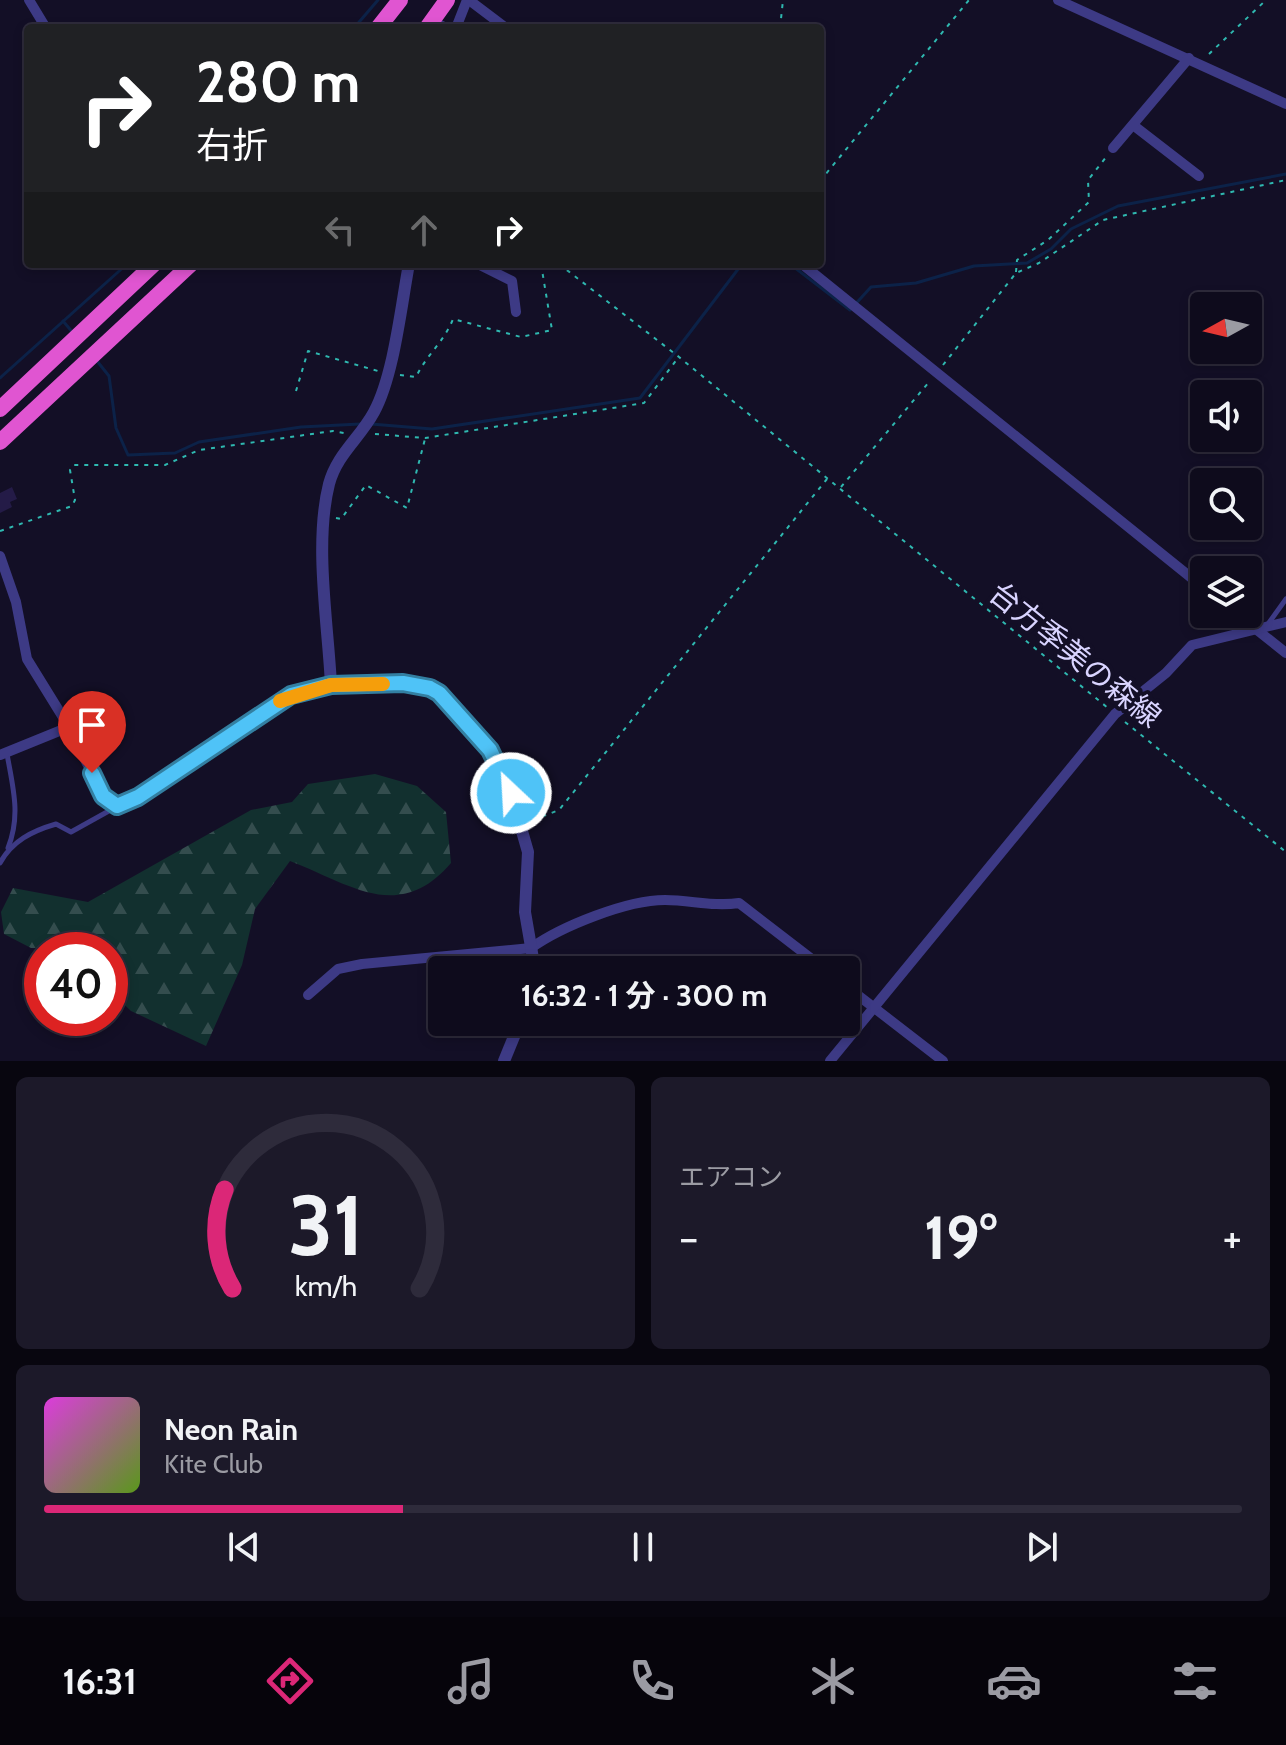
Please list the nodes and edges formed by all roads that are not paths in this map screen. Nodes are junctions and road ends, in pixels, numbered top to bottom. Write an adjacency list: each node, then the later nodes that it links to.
1 (29, 0): 6 (street)
2 (400, 0): 7 (highway)
3 (447, 0): 8 (highway)
4 (468, 0): 9 (street); 10 (street)
5 (1058, 0): 11 (street)
6 (44, 24)
7 (381, 24)
8 (436, 24)
9 (458, 24)
10 (501, 24)
11 (1194, 61): 12 (street); 13 (street)
12 (1286, 104)
13 (1133, 125): 14 (street); 15 (street)
14 (1113, 148)
15 (1199, 176)
16 (150, 268): 22 (highway)
17 (187, 268): 23 (highway)
18 (408, 268): 30 (street)
19 (486, 268): 21 (street)
20 (807, 268): 25 (street)
21 (516, 312)
22 (0, 409)
23 (0, 442)
24 (0, 556): 31 (street)
25 (1190, 577)
26 (1286, 599): 28 (lane)
27 (1286, 622): 28 (street)
28 (1262, 629): 29 (street); 41 (street)
29 (1286, 653)
30 (331, 685): 33 (street); 36 (street)
31 (69, 727): 32 (street); 33 (street)
32 (4, 754): 34 (lane)
33 (117, 806): 34 (lane)
34 (7, 849): 35 (lane)
35 (0, 863)
36 (531, 948): 37 (street); 38 (street); 39 (street)
37 (532, 956)
38 (808, 956)
39 (308, 995)
40 (860, 996): 41 (street)
41 (874, 1007): 44 (street); 45 (street)
42 (514, 1036): 43 (street)
43 (504, 1061)
44 (830, 1061)
45 (943, 1061)

